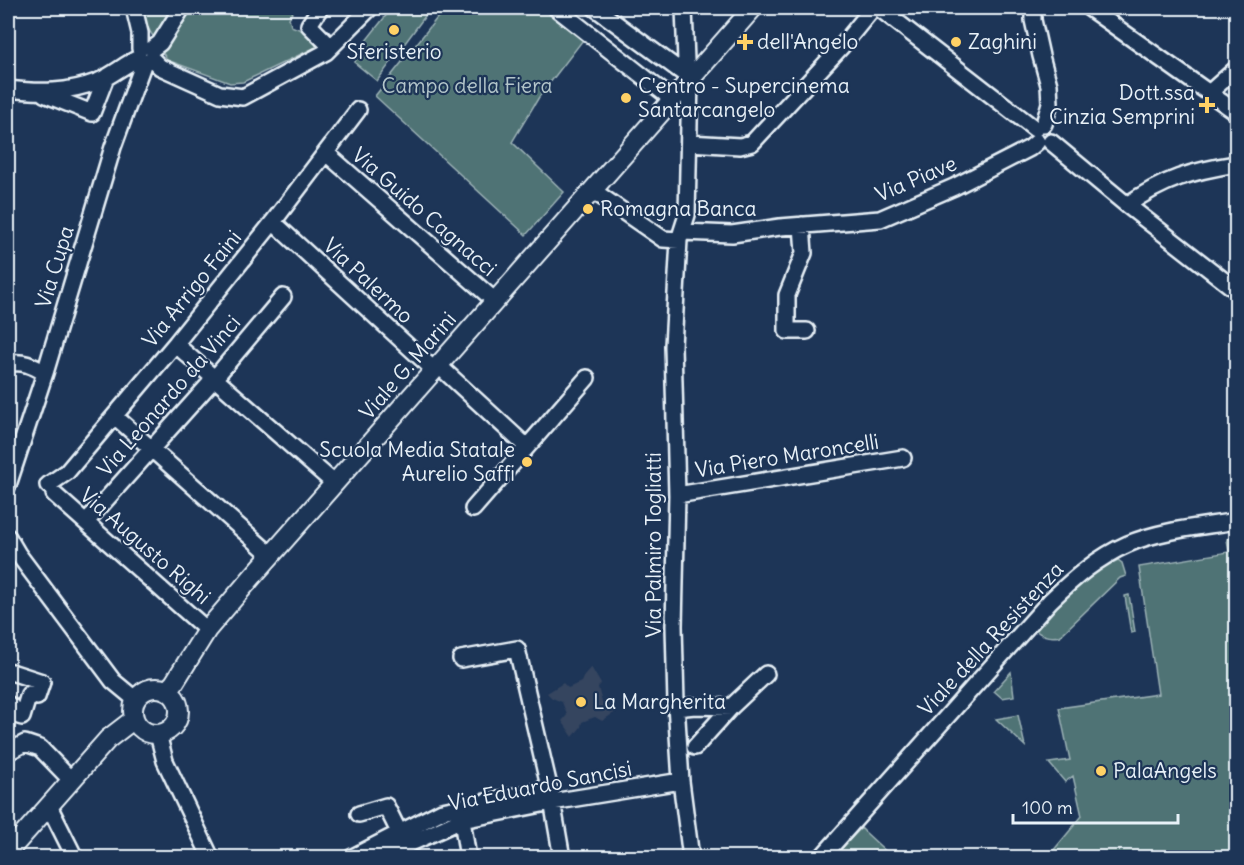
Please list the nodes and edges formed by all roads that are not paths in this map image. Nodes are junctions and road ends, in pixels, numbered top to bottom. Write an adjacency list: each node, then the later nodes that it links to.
1 (134, 8): 15 (street)
2 (183, 8): 15 (street)
3 (320, 8): 14 (street)
4 (370, 8): 14 (street)
5 (556, 8): 13 (street)
6 (684, 8): 17 (street, Via Palmiro Togliatti)
7 (753, 8): 17 (main road, Viale G. Marini)
8 (873, 8): 26 (street)
9 (879, 8): 25 (street)
10 (1033, 8): 25 (street)
11 (1089, 8): 21 (street)
12 (601, 12): 13 (street); 17 (street)
13 (591, 34): 22 (street)
14 (331, 47): 15 (street)
15 (145, 51): 18 (street); 41 (street, Via Cupa)
16 (1236, 69): 21 (street)
17 (685, 74): 22 (main road, Viale G. Marini); 26 (street, Via Palmiro Togliatti)
18 (106, 77): 20 (street); 20 (street)
19 (8, 89): 20 (street)
20 (43, 93)
21 (1209, 93): 24 (street)
22 (672, 99): 29 (main road, Viale G. Marini)
23 (358, 110): 27 (street, Via Arrigo Faini)
24 (1236, 112)
25 (1042, 134): 30 (street); 32 (street, Via Piave)
26 (689, 143): 33 (street, Via Palmiro Togliatti)
27 (326, 153): 31 (street, Via Arrigo Faini); 36 (street, Via Guido Cagnacci)
28 (1236, 164): 30 (street)
29 (592, 190): 33 (street, Via Piave); 36 (main road, Viale G. Marini)
30 (1127, 205): 34 (street)
31 (273, 222): 40 (street, Via Palermo); 50 (street, Via Arrigo Faini)
32 (802, 225): 33 (street, Via Piave); 37 (street)
33 (681, 236): 51 (street, Via Palmiro Togliatti)
34 (1236, 290)
35 (283, 297): 43 (street, Via Leonardo da Vinci)
36 (495, 302): 40 (main road, Viale G. Marini)
37 (807, 331)
38 (182, 350): 43 (street)
39 (8, 364): 41 (street)
40 (436, 368): 45 (street, Via Palermo); 48 (main road, Viale G. Marini)
41 (45, 374): 49 (street, Via Cupa)
42 (587, 378): 45 (street)
43 (214, 379): 46 (street, Via Leonardo da Vinci); 48 (street)
44 (119, 420): 46 (street)
45 (526, 447): 52 (street)
46 (151, 450): 54 (street, Via Leonardo da Vinci); 56 (street)
47 (903, 458): 51 (street, Via Piero Maroncelli)
48 (334, 483): 56 (main road, Viale G. Marini)
49 (8, 485)
50 (51, 490): 54 (street, Via Augusto Righi)
51 (677, 495): 65 (street, Via Palmiro Togliatti)
52 (473, 509)
53 (1236, 521): 85 (street, Viale della Resistenza)
54 (86, 522): 57 (street, Via Augusto Righi)
55 (8, 537): 62 (street)
56 (271, 555): 57 (main road, Viale G. Marini)
57 (207, 630): 61 (main road, Viale G. Marini)
58 (461, 659): 72 (street)
59 (8, 671): 63 (street)
60 (766, 674): 64 (street)
61 (167, 690): 62 (main road); 67 (main road)
62 (136, 699): 66 (main road)
63 (8, 704)
64 (731, 707): 65 (street); 68 (street)
65 (676, 708): 71 (street, Via Palmiro Togliatti)
66 (134, 719): 67 (main road); 70 (main road)
67 (158, 734): 79 (street)
68 (695, 747)
69 (8, 752): 70 (street)
70 (71, 780): 73 (main road)
71 (681, 781): 72 (street, Via Eduardo Sancisi); 84 (street, Via Palmiro Togliatti)
72 (551, 795): 75 (street, Via Eduardo Sancisi); 76 (street); 83 (street)
73 (49, 806): 77 (main road); 78 (street)
74 (359, 814): 76 (street)
75 (462, 820): 76 (street, Via Eduardo Sancisi); 82 (street)
76 (404, 835): 80 (street); 81 (street, Via Eduardo Sancisi)
77 (9, 853)
78 (75, 858)
79 (211, 858)
80 (351, 858)
81 (378, 858)
82 (468, 858)
83 (562, 858)
84 (691, 858)
85 (821, 858)

